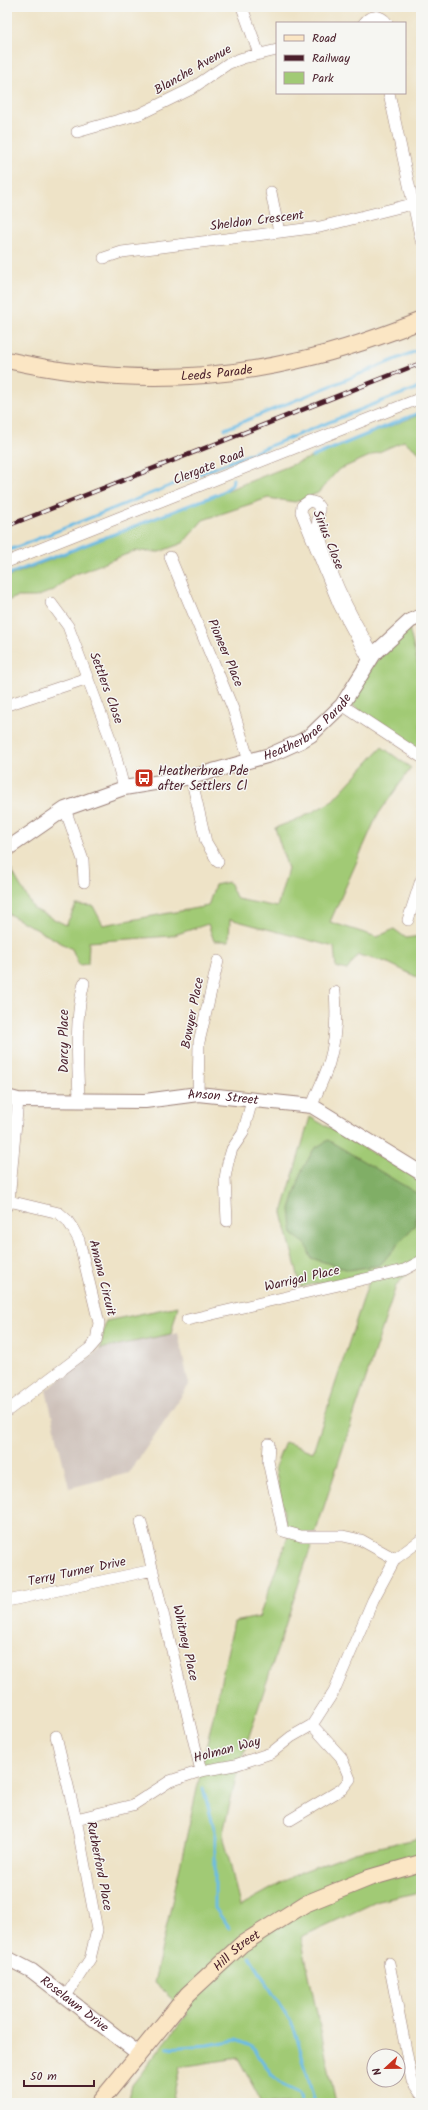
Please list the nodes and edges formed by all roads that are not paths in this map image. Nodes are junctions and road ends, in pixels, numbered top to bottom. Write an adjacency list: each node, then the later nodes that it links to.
1 (242, 7): 5 (street)
2 (369, 16): 3 (street)
3 (385, 22)
4 (276, 50): 5 (street, Blanche Avenue)
5 (259, 54): 7 (street, Blanche Avenue)
6 (389, 94): 9 (street)
7 (77, 132)
8 (271, 192): 10 (street)
9 (412, 204): 10 (street, Sheldon Crescent); 11 (street)
10 (279, 232): 12 (street, Sheldon Crescent)
11 (421, 240)
12 (104, 258)
13 (421, 321): 14 (main road, Leeds Parade)
14 (7, 360)
15 (421, 398): 17 (street, Clergate Road)
16 (170, 556): 25 (street, Pioneer Place)
17 (7, 562)
18 (51, 603): 21 (street, Settlers Close)
19 (421, 616): 20 (street, Heatherbrae Parade)
20 (372, 657): 20 (street, Sirius Close); 23 (street, Heatherbrae Parade)
21 (88, 678): 22 (street); 27 (street, Settlers Close)
22 (7, 705)
23 (342, 705): 24 (street); 25 (street, Heatherbrae Parade)
24 (421, 757)
25 (249, 761): 26 (street, Heatherbrae Parade)
26 (191, 777): 27 (street, Heatherbrae Parade); 30 (street)
27 (124, 788): 28 (street, Heatherbrae Parade)
28 (65, 809): 29 (street, Heatherbrae Parade); 32 (street)
29 (7, 849)
30 (218, 862)
31 (421, 880): 33 (street)
32 (84, 882)
33 (408, 920)
34 (218, 962): 37 (street, Bowyer Place)
35 (84, 983): 39 (street, Darcy Place)
36 (335, 992): 41 (street)
37 (198, 1094): 39 (street, Anson Street); 40 (street, Anson Street)
38 (12, 1099): 39 (street, Anson Street); 43 (street, Amana Circuit)
39 (80, 1100)
40 (252, 1101): 41 (street, Anson Street); 44 (street)
41 (312, 1106): 42 (street, Anson Street)
42 (421, 1173)
43 (8, 1204): 47 (street, Amana Circuit)
44 (227, 1221)
45 (421, 1261): 46 (street, Warrigal Place)
46 (187, 1320)
47 (7, 1411)
48 (269, 1444): 51 (street)
49 (141, 1522): 52 (street, Whitney Place)
50 (421, 1540): 51 (street, Holman Way)
51 (395, 1559): 54 (street, Holman Way)
52 (153, 1570): 53 (street, Terry Turner Drive); 56 (street, Whitney Place)
53 (7, 1601)
54 (312, 1725): 56 (street, Holman Way); 58 (street)
55 (56, 1736): 57 (street, Rutherford Place)
56 (201, 1771): 57 (street, Holman Way)
57 (76, 1819): 62 (street, Rutherford Place)
58 (290, 1820)
59 (421, 1863): 63 (main road, Hill Street)
60 (7, 1958): 62 (street, Roselawn Drive)
61 (389, 1963): 64 (street)
62 (66, 1996): 63 (street, Roselawn Drive)
63 (139, 2054): 65 (main road, Hill Street)
64 (421, 2094)
65 (99, 2103)

